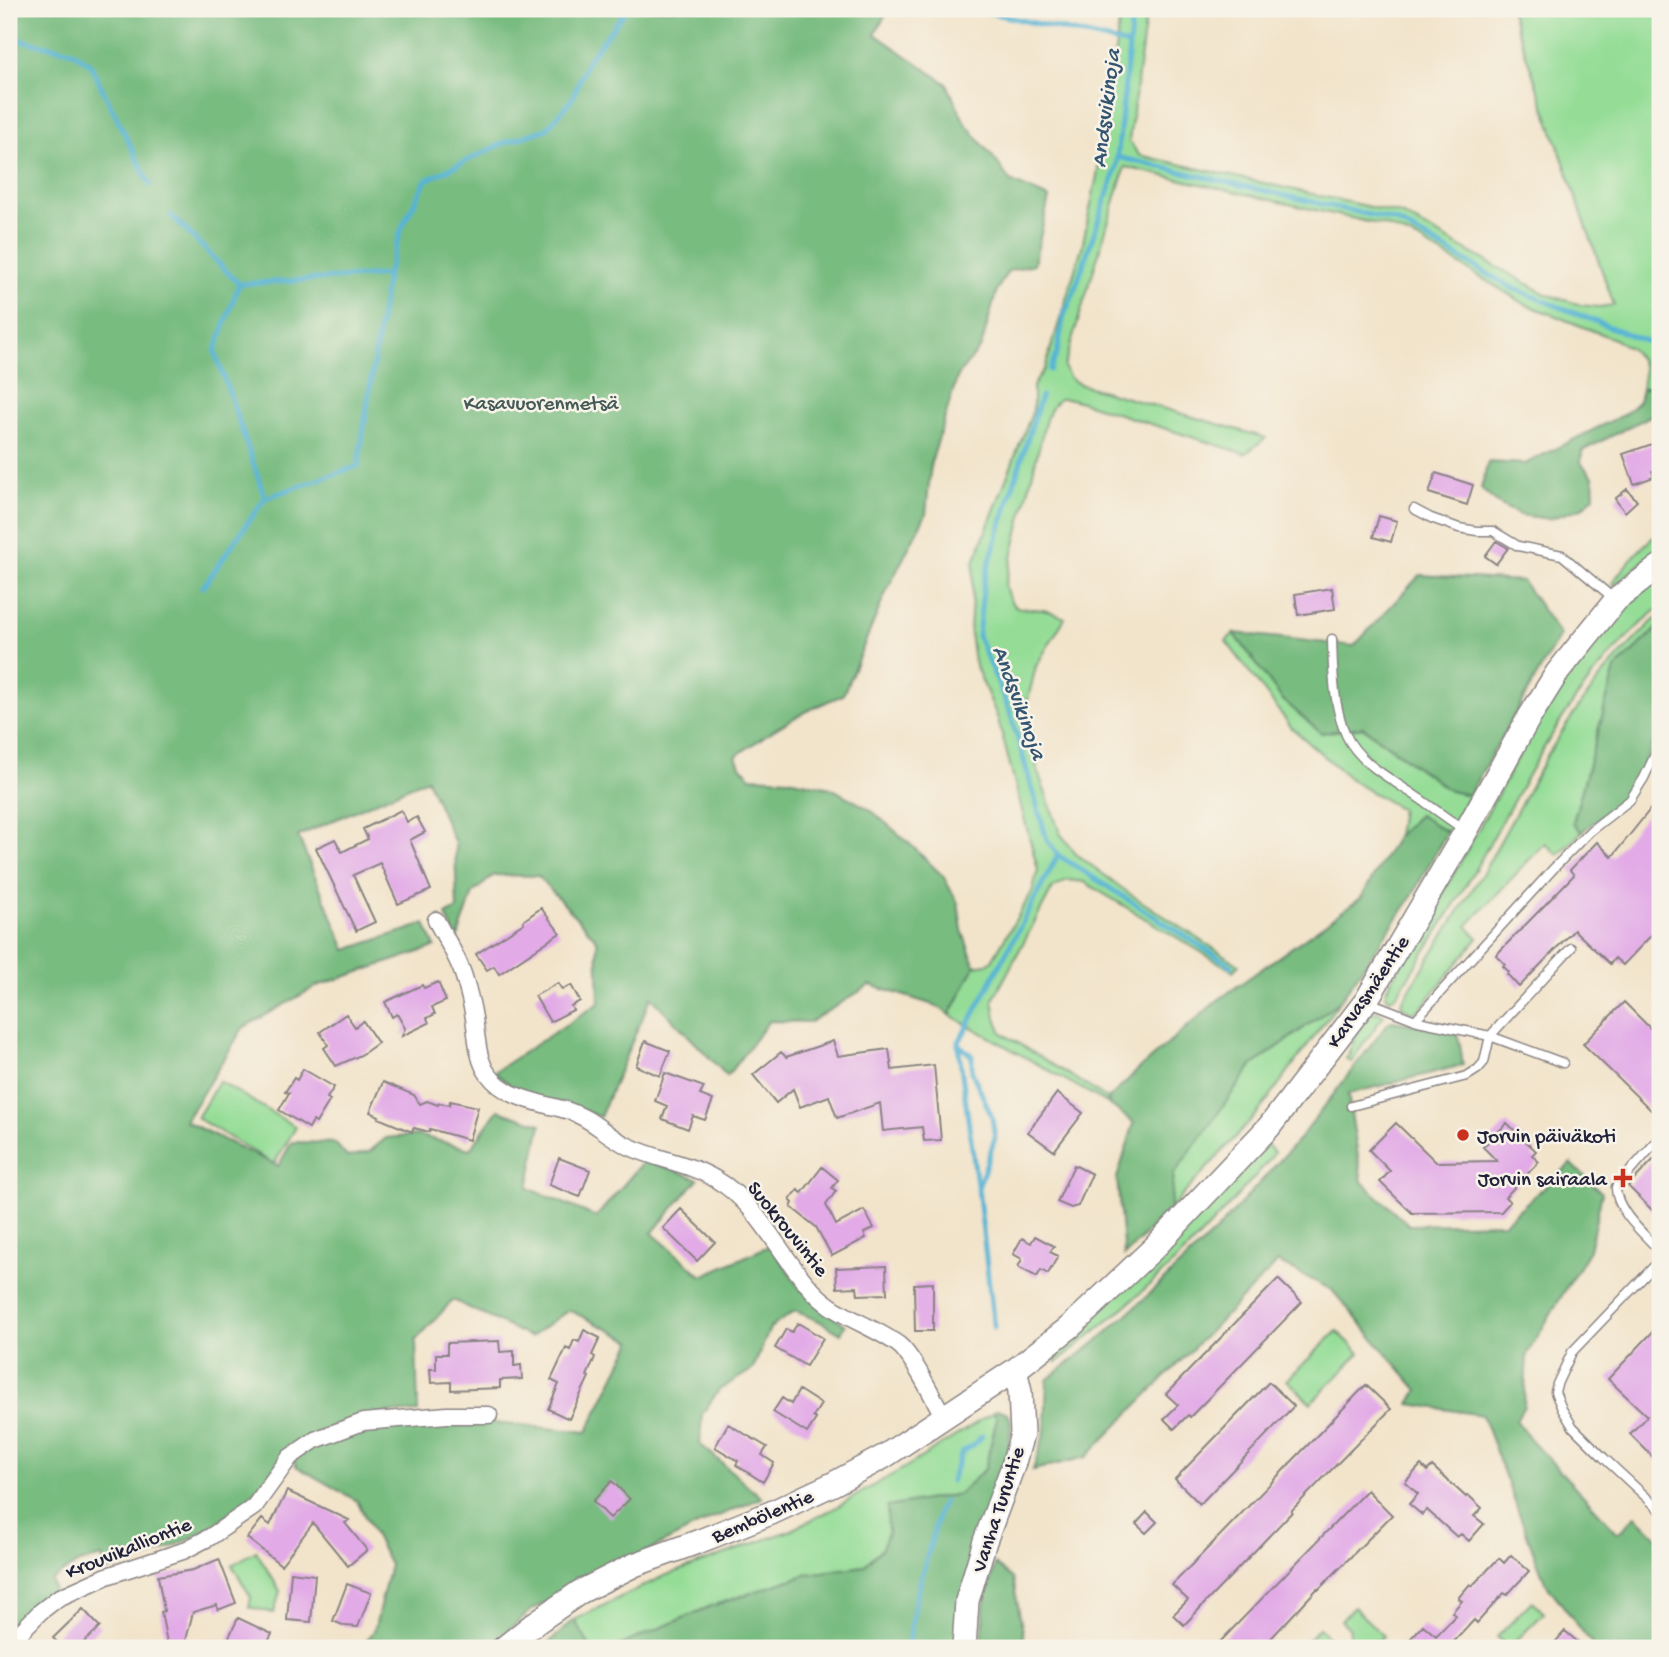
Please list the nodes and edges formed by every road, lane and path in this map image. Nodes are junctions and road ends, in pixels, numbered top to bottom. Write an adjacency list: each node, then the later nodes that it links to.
1 (1415, 509): 3 (lane)
2 (1660, 566): 3 (main road, Karvasmäentie)
3 (1616, 600): 6 (main road, Karvasmäentie)
4 (1332, 639): 6 (lane)
5 (1660, 744): 10 (lane)
6 (1466, 831): 9 (main road, Karvasmäentie)
7 (436, 920): 19 (street, Suokrouvintie)
8 (1571, 948): 11 (lane)
9 (1366, 1001): 10 (lane); 17 (main road, Karvasmäentie)
10 (1415, 1020): 11 (lane)
11 (1490, 1036): 12 (lane); 13 (lane)
12 (1563, 1063)
13 (1351, 1107)
14 (1656, 1142): 15 (lane)
15 (1660, 1251)
16 (1660, 1260): 20 (lane)
17 (1015, 1370): 19 (main road, Bembölentie); 23 (main road, Vanha Turuntie)
18 (489, 1415): 21 (street, Krouvikalliontie)
19 (944, 1417): 22 (main road, Bembölentie)
20 (1660, 1510)
21 (9, 1644)
22 (504, 1648)
23 (964, 1648)

